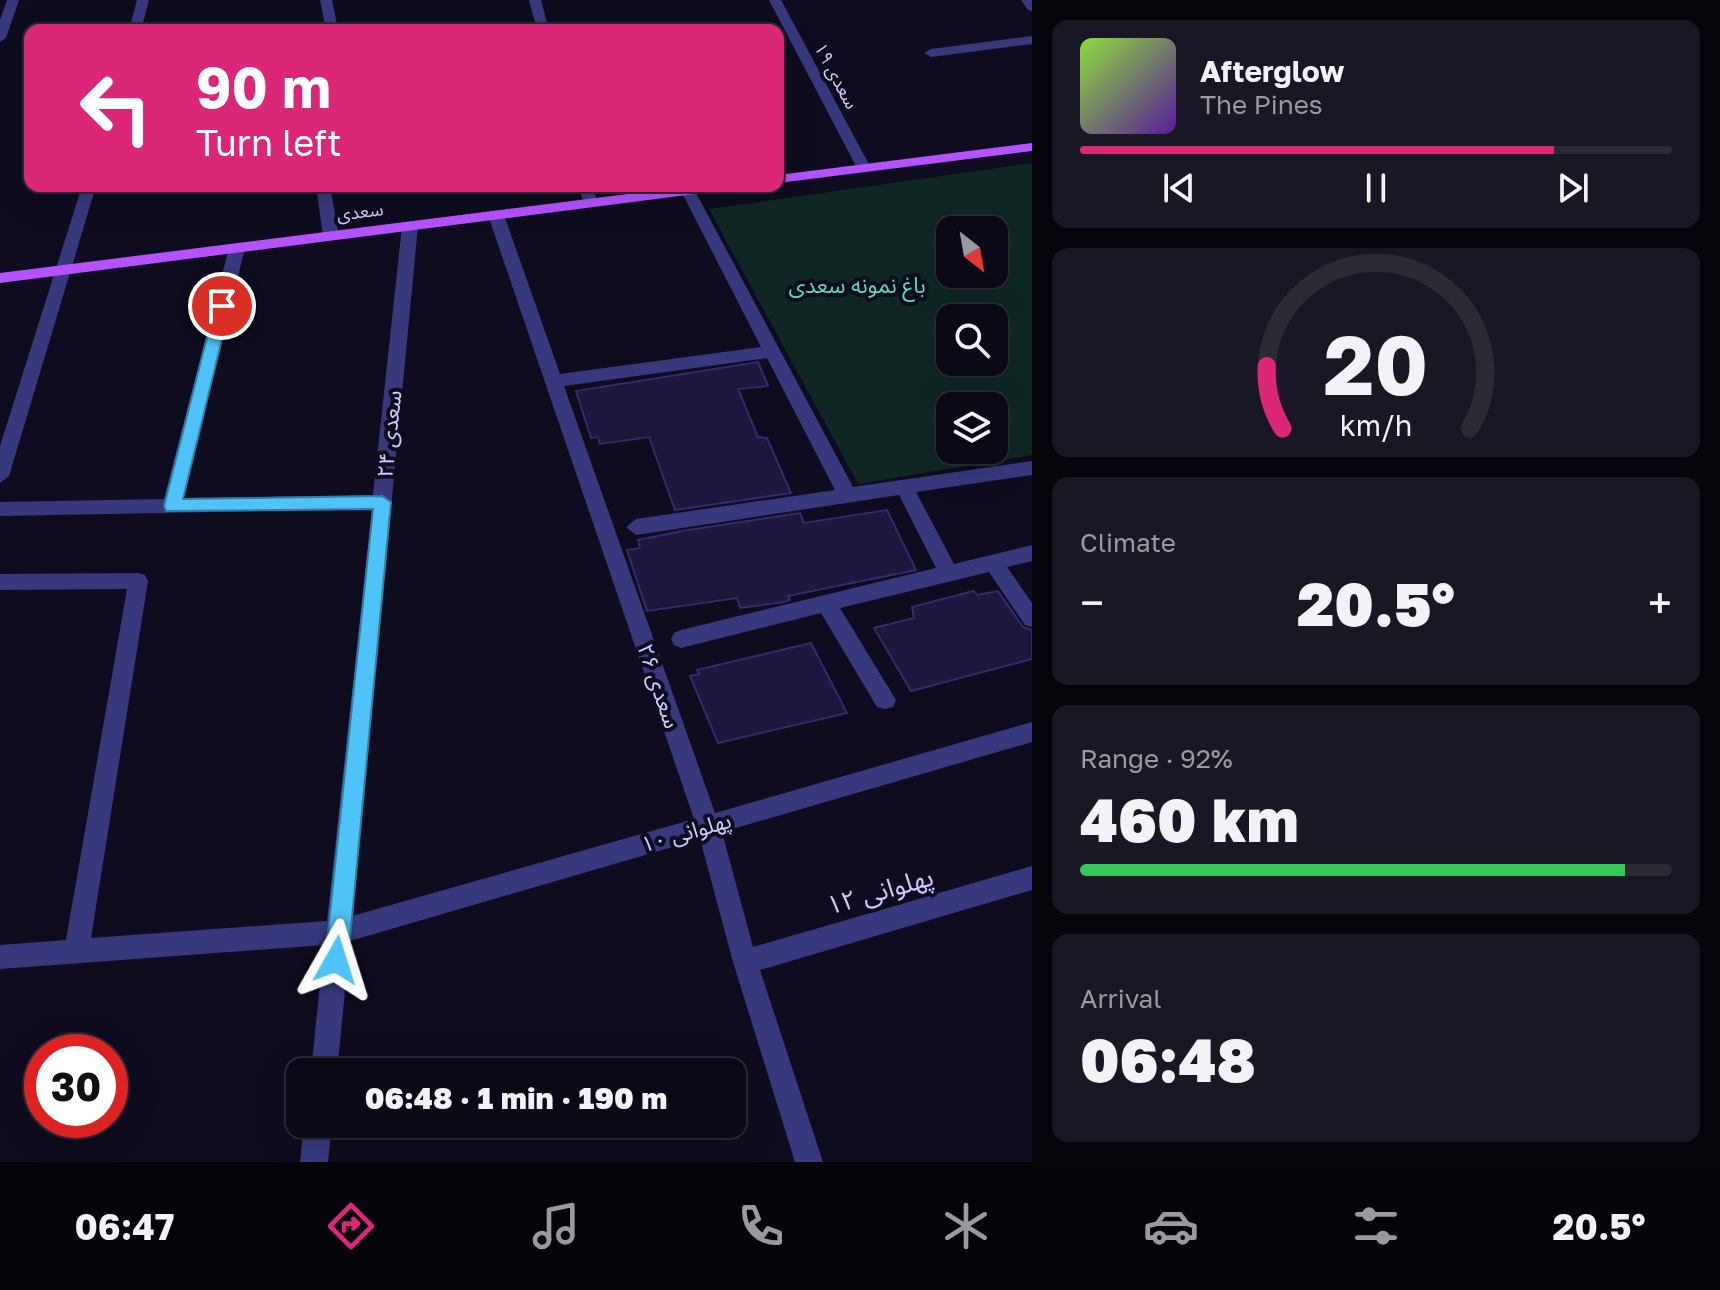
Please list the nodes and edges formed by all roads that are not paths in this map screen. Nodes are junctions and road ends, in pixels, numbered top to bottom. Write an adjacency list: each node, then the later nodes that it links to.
1 (13, 0): 11 (street)
2 (143, 0): 8 (street)
3 (326, 0): 9 (street)
4 (535, 0): 10 (street)
5 (775, 0): 15 (street, سعدی ۱۹)
6 (1027, 0): 7 (street)
7 (1032, 7)
8 (137, 24)
9 (331, 24)
10 (542, 24)
11 (0, 38)
12 (1032, 40): 13 (street)
13 (931, 53)
14 (1032, 147): 15 (main road)
15 (864, 168): 16 (main road)
16 (784, 178)
17 (87, 192): 27 (street)
18 (324, 192): 25 (street)
19 (587, 192): 22 (street)
20 (680, 192): 22 (main road, سعدی)
21 (689, 192): 29 (street)
22 (590, 203): 23 (main road, سعدی)
23 (496, 215): 24 (main road, سعدی); 30 (street, سعدی ۲۶)
24 (410, 226): 25 (main road, سعدی); 35 (street, سعدی ۲۴)
25 (331, 236): 26 (main road, سعدی)
26 (237, 248): 27 (main road, سعدی); 36 (street)
27 (65, 270): 28 (main road, سعدی); 32 (street)
28 (0, 278)
29 (772, 351): 30 (street); 34 (street)
30 (553, 381): 48 (street, سعدی ۲۶)
31 (1032, 468): 33 (street)
32 (0, 476)
33 (904, 487): 34 (street); 41 (street)
34 (848, 496): 38 (street)
35 (382, 502): 36 (street); 50 (street, سعدی ۲۴)
36 (172, 506): 37 (street)
37 (0, 509)
38 (636, 527)
39 (1032, 553): 40 (street)
40 (993, 562): 41 (street); 44 (street)
41 (948, 572): 43 (street)
42 (0, 582): 51 (street)
43 (826, 603): 45 (street); 46 (street)
44 (1032, 619)
45 (681, 639)
46 (885, 700)
47 (1032, 732): 48 (street, پهلوانی ۱۰)
48 (708, 825): 50 (street, پهلوانی ۱۰); 53 (street, سعدی ۲۶)
49 (1032, 878): 53 (street, پهلوانی ۱۲)
50 (339, 932): 51 (street, پهلوانی ۱۰); 54 (street, سعدی ۲۴)
51 (76, 951): 52 (street, پهلوانی ۱۰)
52 (0, 957)
53 (745, 962): 57 (street, سعدی ۲۶)
54 (326, 1058)
55 (317, 1138): 56 (street)
56 (314, 1162)
57 (809, 1162)

